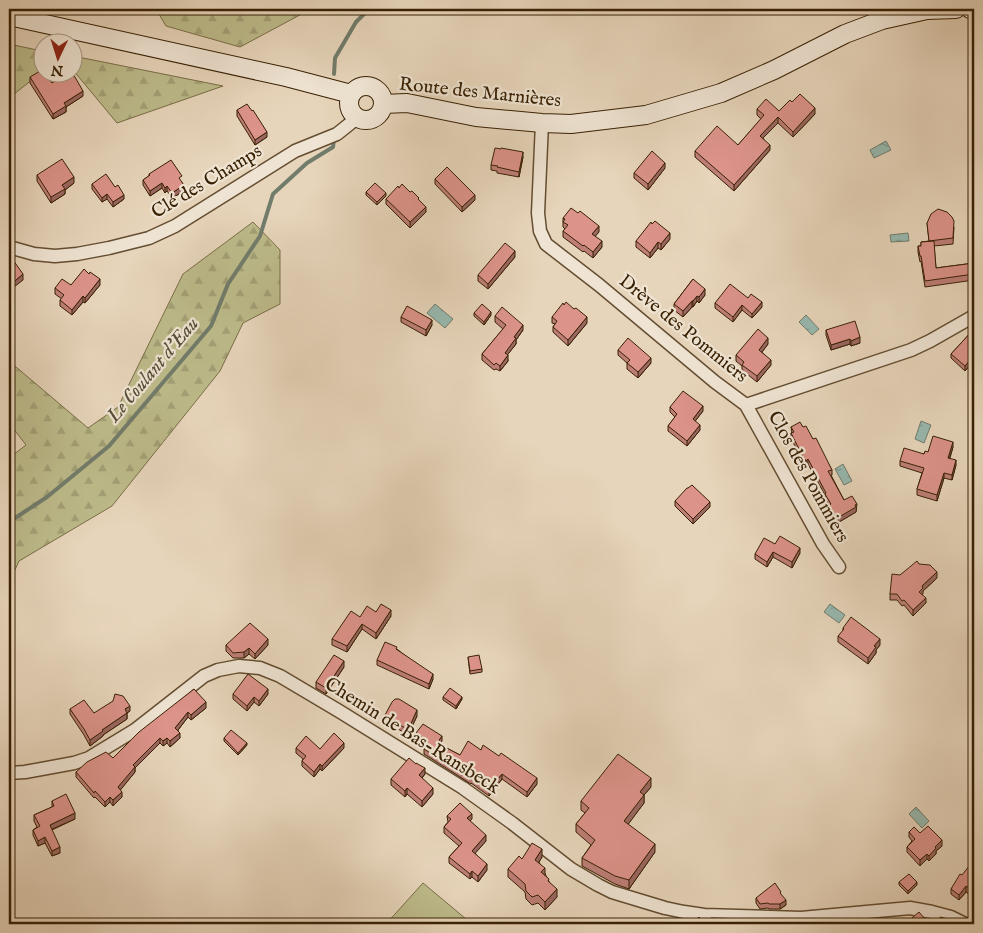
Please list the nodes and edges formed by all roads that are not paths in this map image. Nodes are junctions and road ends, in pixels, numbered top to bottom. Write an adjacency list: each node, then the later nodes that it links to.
1 (956, 9): 4 (street, Route des Marnières)
2 (970, 9): 3 (street)
3 (974, 9)
4 (886, 14): 9 (street, Route des Marnières)
5 (9, 16): 6 (street)
6 (351, 94): 7 (street, Route des Marnières); 8 (street)
7 (383, 104): 8 (street, Route des Marnières); 9 (street, Route des Marnières)
8 (357, 118): 10 (street, Clé des Champs)
9 (542, 123): 12 (street, Drève des Pommiers)
10 (9, 247)
11 (974, 316): 12 (street, Drève des Pommiers)
12 (746, 404): 13 (street, Clos des Pommiers)
13 (839, 567)
14 (9, 773): 15 (street, Chemin de Bas-Ransbeck)
15 (802, 921): 16 (street, Chemin de Bas-Ransbeck)
16 (965, 924)

